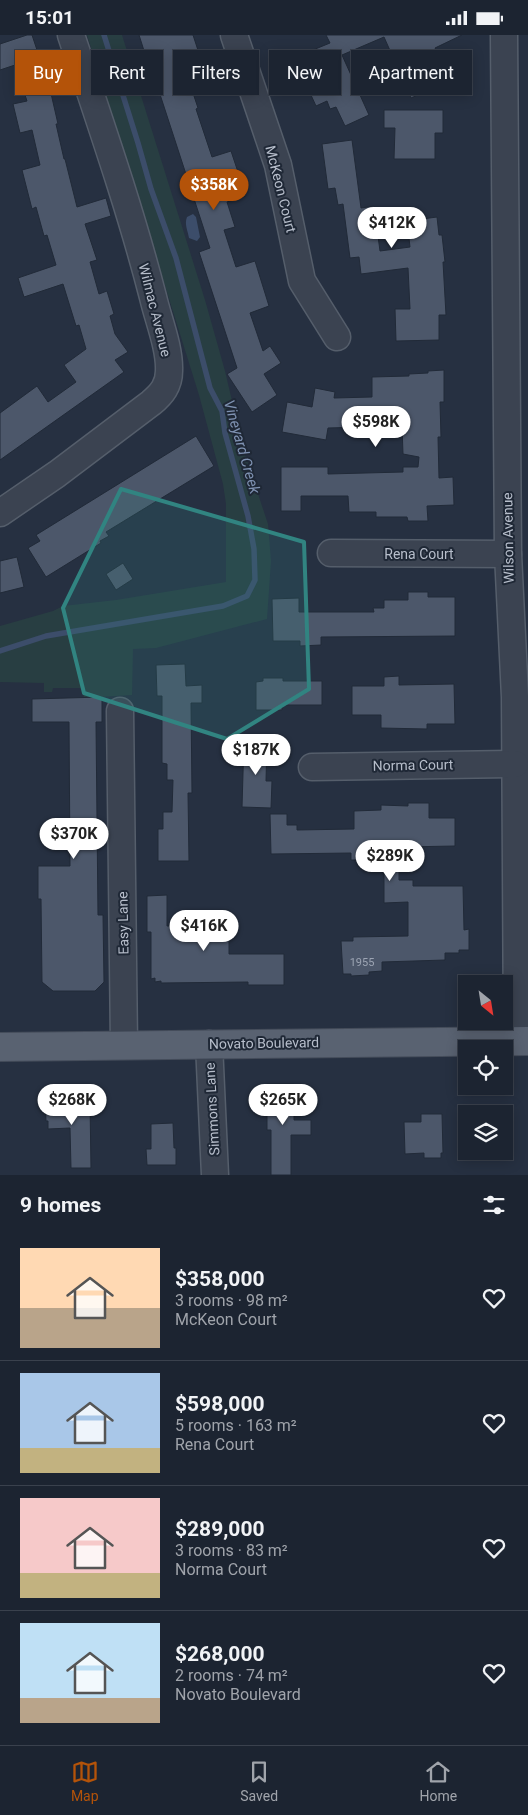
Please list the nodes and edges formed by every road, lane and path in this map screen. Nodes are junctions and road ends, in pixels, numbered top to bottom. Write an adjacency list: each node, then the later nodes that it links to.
1 (71, 35): 6 (street, Wilmac Avenue)
2 (234, 35): 4 (street, McKeon Court)
3 (504, 35): 5 (street, Wilson Avenue)
4 (337, 337)
5 (518, 505): 8 (street, Wilson Avenue)
6 (0, 513)
7 (331, 553): 8 (street, Rena Court)
8 (508, 554): 10 (street, Wilson Avenue)
9 (120, 711): 14 (street, Easy Lane)
10 (515, 764): 11 (street, Norma Court); 12 (street, Wilson Avenue)
11 (312, 767)
12 (522, 1041): 13 (main road, Novato Boulevard)
13 (209, 1044): 14 (main road, Novato Boulevard); 16 (street, Simmons Lane)
14 (124, 1045): 15 (main road, Novato Boulevard)
15 (0, 1047)
16 (215, 1175)

